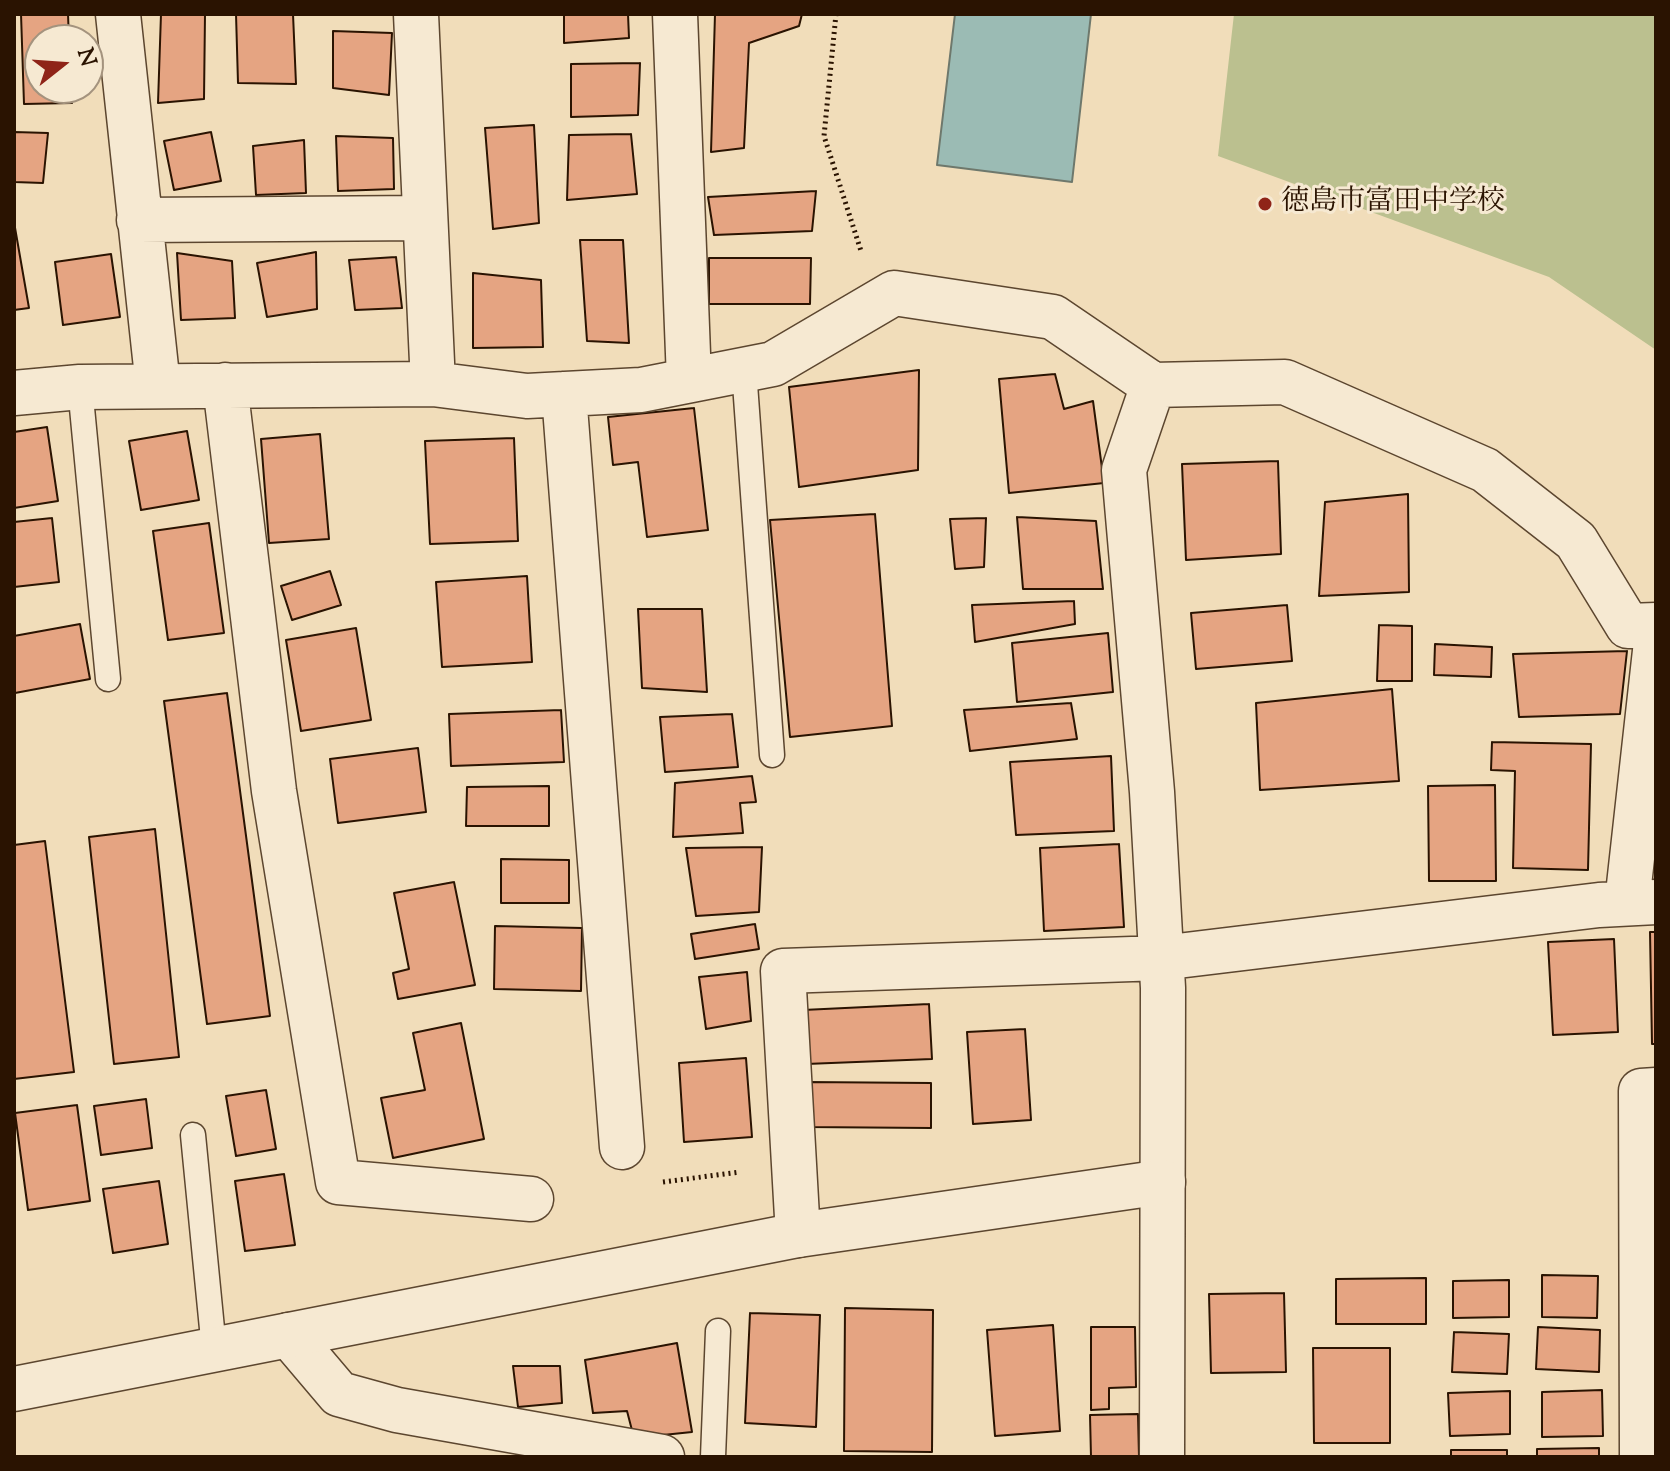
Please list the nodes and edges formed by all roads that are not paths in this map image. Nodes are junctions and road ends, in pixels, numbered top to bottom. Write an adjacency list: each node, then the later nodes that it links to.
1 (118, 14): 5 (street)
2 (416, 14): 4 (street)
3 (675, 14): 7 (street)
4 (425, 218): 5 (street); 8 (street)
5 (139, 220): 11 (street)
6 (744, 370): 7 (street); 10 (street); 18 (lane)
7 (689, 380): 14 (street)
8 (433, 384): 9 (street); 14 (street)
9 (225, 385): 11 (street); 25 (street)
10 (1153, 385): 15 (street); 20 (street)
11 (158, 386): 12 (street)
12 (80, 387): 13 (street); 17 (lane)
13 (14, 393)
14 (564, 394): 23 (street)
15 (1656, 625)
16 (1656, 642): 19 (street)
17 (108, 679)
18 (772, 755)
19 (1642, 902): 20 (street)
20 (1161, 958): 24 (street); 26 (street)
21 (1656, 1090): 34 (street)
22 (193, 1135): 29 (lane)
23 (622, 1147)
24 (1163, 1182): 26 (street); 33 (street)
25 (531, 1199)
26 (798, 1235): 28 (street)
27 (718, 1331): 32 (lane)
28 (289, 1335): 29 (street); 31 (street)
29 (214, 1349): 30 (street)
30 (14, 1389)
31 (662, 1457)
32 (713, 1457)
33 (1162, 1457)
34 (1642, 1457)

